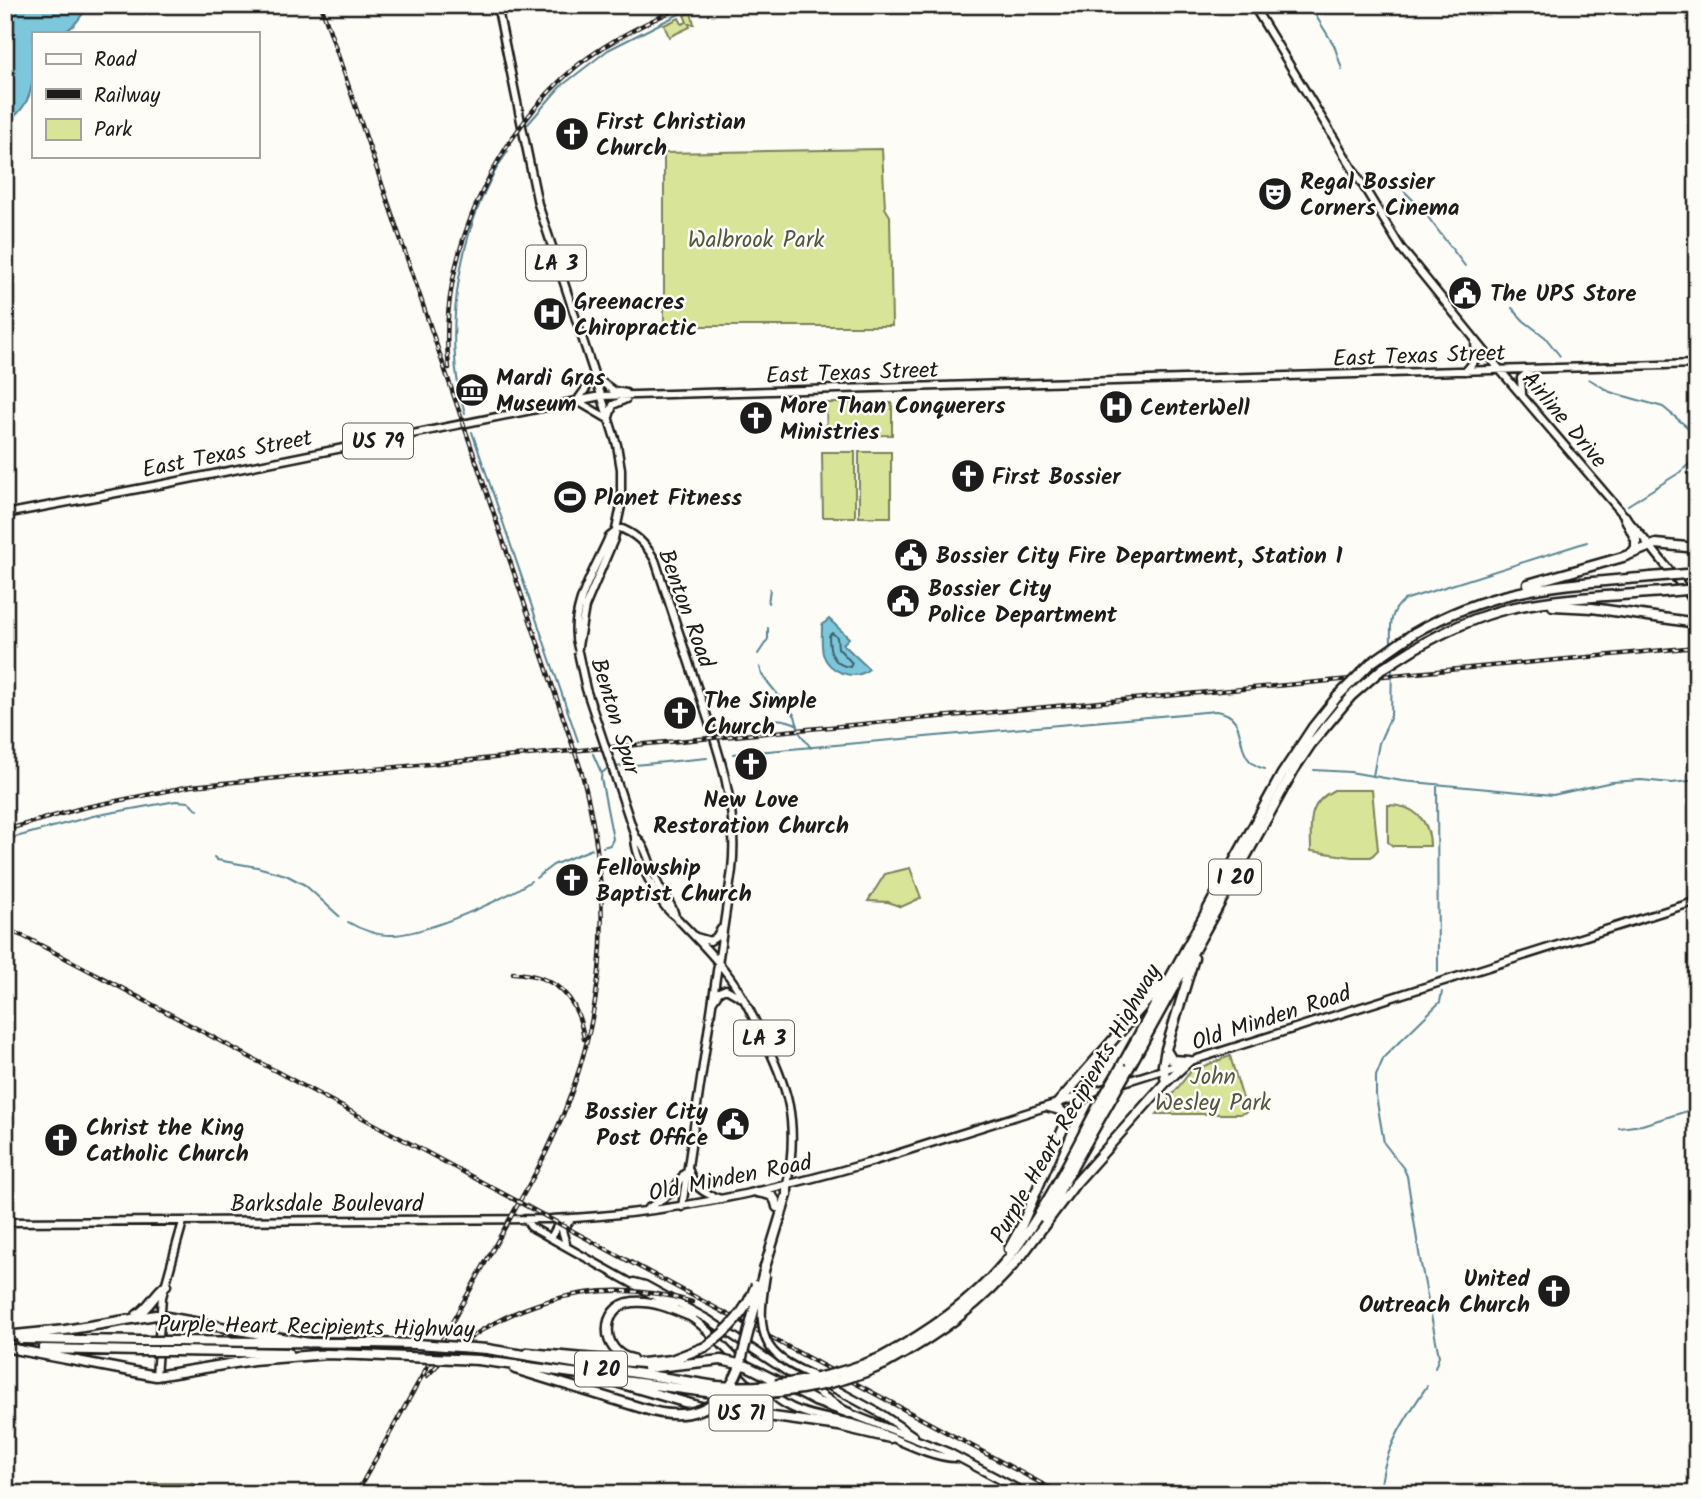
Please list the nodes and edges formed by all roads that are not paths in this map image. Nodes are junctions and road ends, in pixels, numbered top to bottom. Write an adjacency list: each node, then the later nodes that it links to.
1 (497, 5): 8 (main road, LA 3)
2 (1253, 5): 3 (main road, Airline Drive)
3 (1475, 339): 6 (main road, Airline Drive); 7 (main road)
4 (1697, 364): 5 (main road, East Texas Street / US 79)
5 (1533, 369): 6 (main road, East Texas Street / US 79); 11 (main road)
6 (1500, 370): 7 (main road, East Texas Street / US 79); 11 (main road, Airline Drive)
7 (1465, 371): 9 (main road, East Texas Street / US 79)
8 (594, 377): 9 (main road); 10 (main road, LA 3); 12 (main road)
9 (638, 395): 10 (main road, East Texas Street / US 79); 13 (main road)
10 (601, 396): 12 (main road, East Texas Street / US 79); 13 (main road, LA 3)
11 (1522, 396): 15 (main road, Airline Drive)
12 (577, 401): 13 (main road); 14 (main road, East Texas Street / US 79)
13 (609, 420): 16 (main road, LA 3)
14 (5, 516)
15 (1625, 517): 17 (main road, Airline Drive); 19 (highway)
16 (615, 530): 27 (main road, Benton Road); 28 (main road, Benton Spur / LA 3, bridge)
17 (1651, 547): 18 (highway); 19 (highway); 23 (main road, Airline Drive)
18 (1697, 548)
19 (1623, 557): 22 (highway)
20 (1697, 573): 22 (highway, Purple Heart Recipients Highway / I 20, bridge)
21 (1697, 589): 24 (highway, Purple Heart Recipients Highway / I 20, bridge)
22 (1481, 601): 31 (highway, Purple Heart Recipients Highway / I 20, bridge)
23 (1697, 605)
24 (1526, 606): 25 (highway); 29 (highway, Purple Heart Recipients Highway / I 20, bridge)
25 (1697, 623)
26 (1697, 901): 35 (main road, Old Minden Road)
27 (724, 925): 28 (main road); 30 (main road, Benton Road)
28 (693, 936): 30 (main road, Benton Spur / LA 3)
29 (1200, 939): 34 (highway); 42 (highway, Purple Heart Recipients Highway / I 20, bridge)
30 (718, 962): 32 (main road, Benton Spur / LA 3); 33 (main road, Benton Road)
31 (1174, 971): 37 (highway); 42 (highway, Purple Heart Recipients Highway / I 20, bridge)
32 (744, 1000): 33 (main road); 45 (main road, Benton Spur / LA 3)
33 (712, 1002): 44 (main road, Benton Road)
34 (1166, 1049): 35 (highway); 36 (highway)
35 (1189, 1062): 36 (main road, Old Minden Road); 38 (highway)
36 (1164, 1070): 38 (highway); 39 (main road, Old Minden Road)
37 (1080, 1080): 40 (highway); 41 (highway)
38 (1165, 1084): 58 (highway)
39 (1092, 1092): 40 (main road, Old Minden Road); 43 (highway)
40 (1082, 1096): 41 (main road, Old Minden Road)
41 (1053, 1105): 43 (highway); 45 (main road, Old Minden Road)
42 (1103, 1106): 58 (highway, Purple Heart Recipients Highway / I 20); 61 (highway, Purple Heart Recipients Highway / I 20)
43 (1066, 1122): 61 (highway)
44 (688, 1166): 47 (main road); 48 (main road, Benton Road); 50 (main road)
45 (787, 1185): 46 (main road, Old Minden Road); 49 (highway); 59 (highway)
46 (757, 1192): 47 (main road, Old Minden Road); 49 (highway)
47 (722, 1199): 48 (main road, Old Minden Road)
48 (682, 1206): 50 (main road, Old Minden Road)
49 (777, 1207): 59 (highway)
50 (643, 1212): 51 (main road, Old Minden Road)
51 (572, 1218): 52 (main road, Old Minden Road); 57 (main road)
52 (561, 1219): 53 (main road, Old Minden Road); 56 (main road)
53 (526, 1220): 55 (main road, Barksdale Boulevard); 56 (main road)
54 (5, 1222): 55 (main road, Barksdale Boulevard)
55 (183, 1222): 62 (main road)
56 (551, 1238): 57 (main road)
57 (570, 1248): 60 (main road)
58 (1022, 1255): 74 (highway, Purple Heart Recipients Highway / I 20)
59 (766, 1264): 71 (highway, bridge); 73 (highway, bridge); 80 (main road, bridge)
60 (632, 1281): 65 (main road); 78 (main road)
61 (986, 1283): 74 (highway, Purple Heart Recipients Highway / I 20)
62 (166, 1285): 63 (main road); 64 (highway)
63 (160, 1315): 64 (highway); 67 (highway); 75 (main road)
64 (131, 1318): 66 (highway)
65 (692, 1318): 71 (highway); 79 (main road)
66 (5, 1337): 67 (highway, Purple Heart Recipients Highway / I 20, bridge)
67 (309, 1343): 69 (highway, Purple Heart Recipients Highway / I 20, bridge)
68 (10, 1349): 70 (highway, Purple Heart Recipients Highway / I 20, bridge); 75 (highway)
69 (487, 1349): 72 (highway, US 71); 77 (highway, Purple Heart Recipients Highway / I 20)
70 (328, 1354): 73 (highway, Purple Heart Recipients Highway / I 20, bridge); 75 (highway)
71 (684, 1356): 72 (highway)
72 (570, 1357): 78 (highway, US 71, bridge)
73 (482, 1361): 76 (highway, Purple Heart Recipients Highway / I 20)
74 (882, 1361): 77 (highway, Purple Heart Recipients Highway / I 20, bridge)
75 (156, 1376)
76 (595, 1376): 77 (highway, Purple Heart Recipients Highway / I 20); 79 (highway, US 71)
77 (715, 1390)
78 (849, 1413): 80 (main road, US 71)
79 (890, 1438): 81 (main road, US 71)
80 (934, 1447): 81 (main road, US 71)
81 (956, 1458): 82 (main road, US 71)
82 (1027, 1494)

